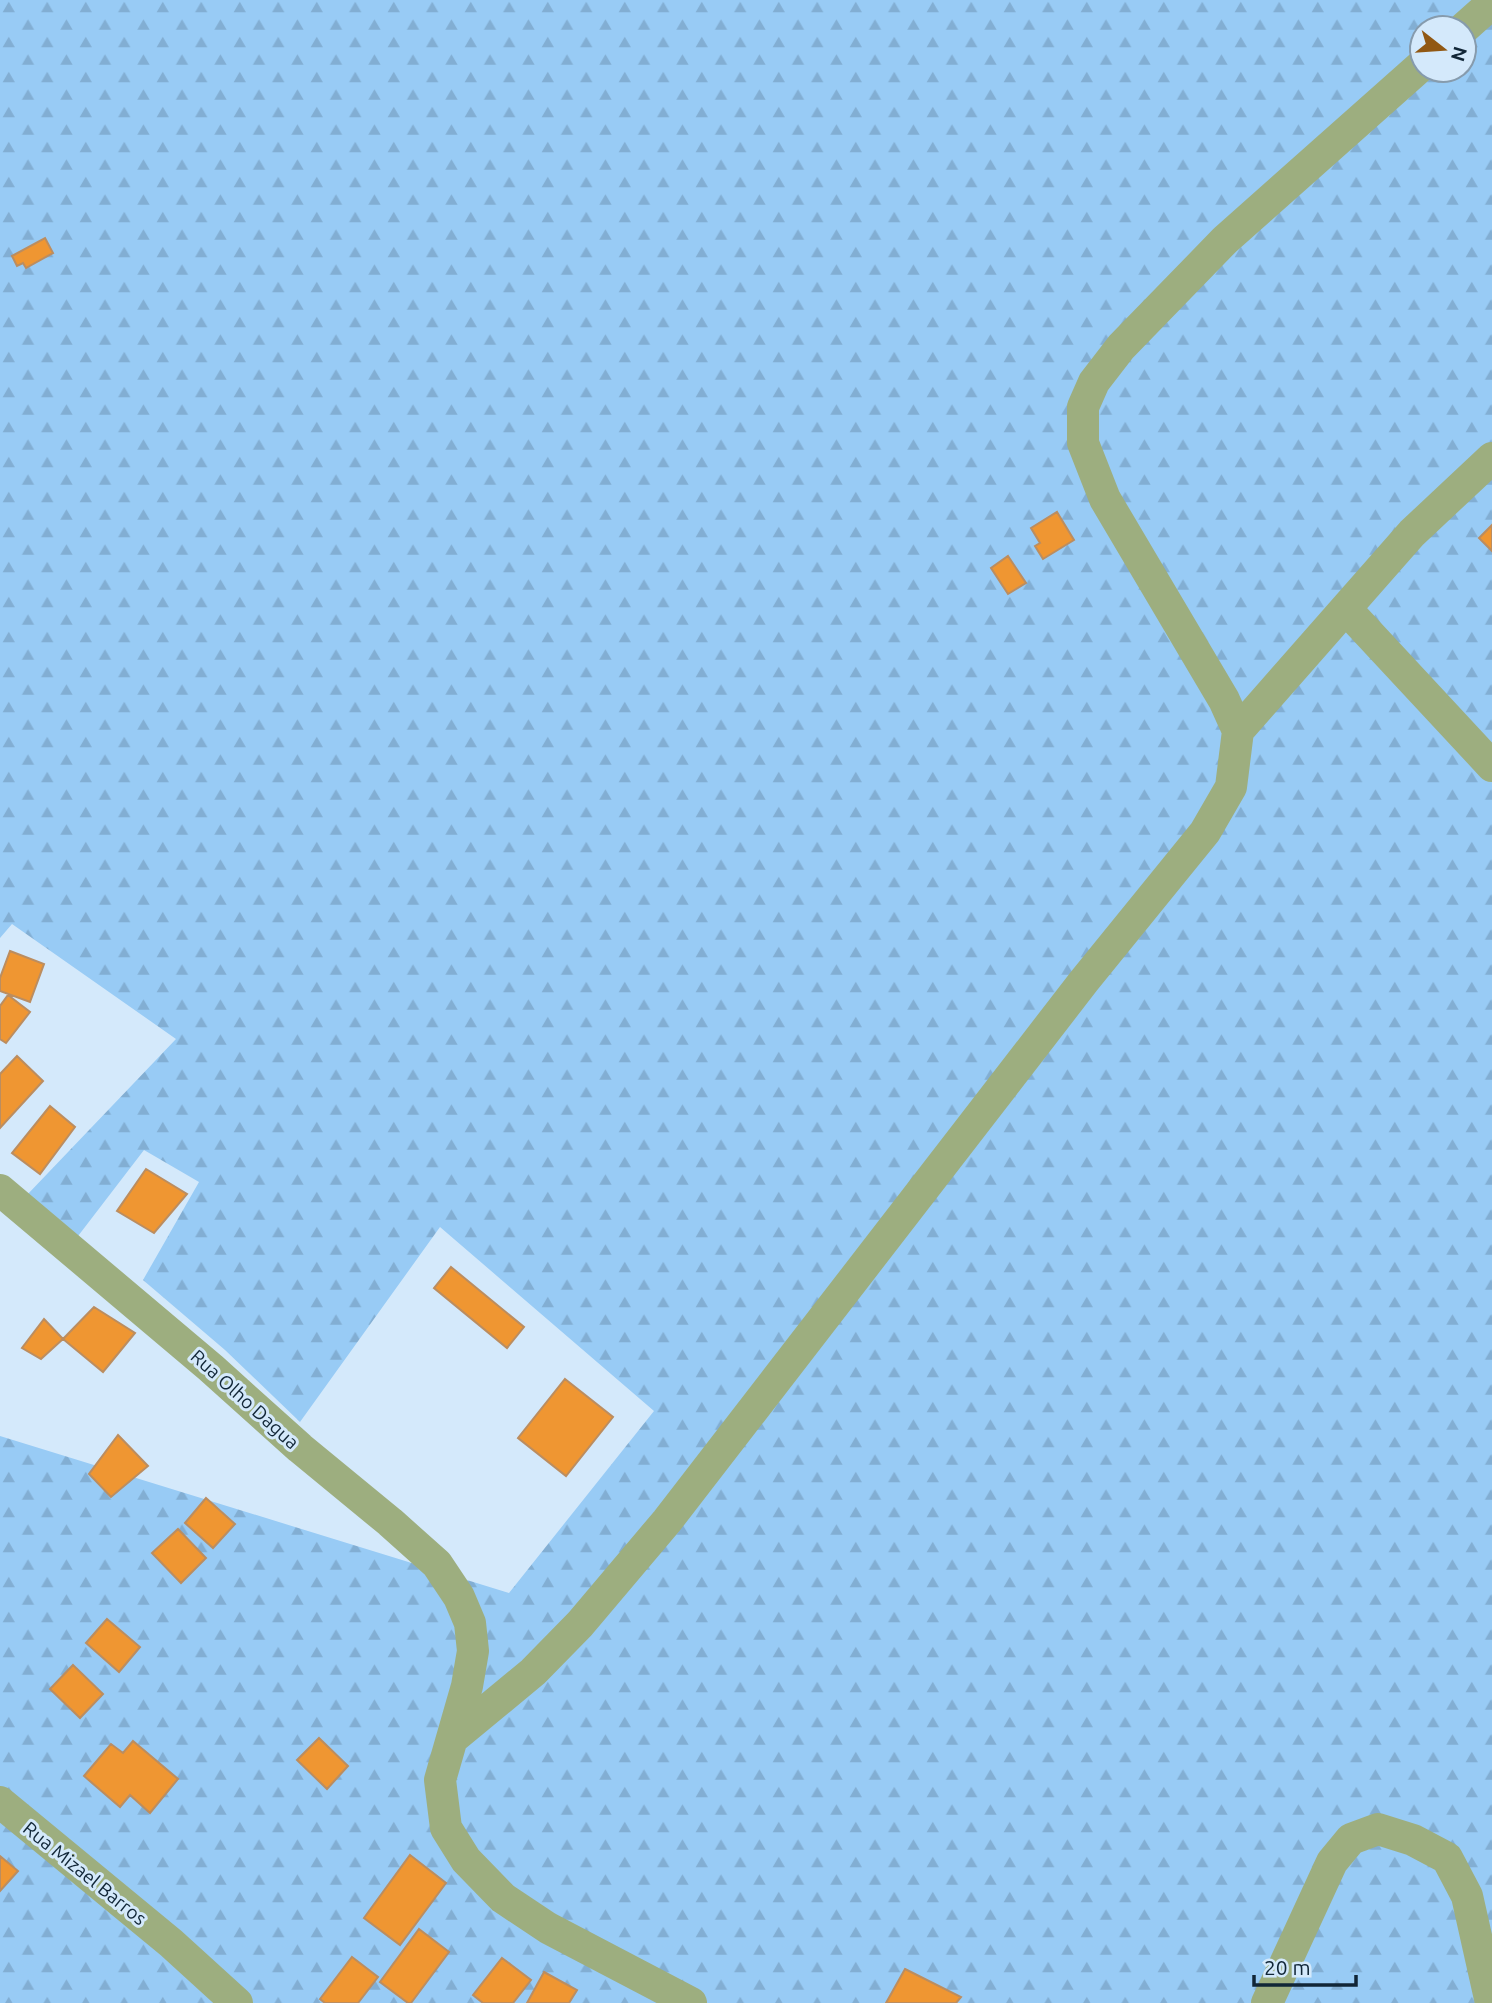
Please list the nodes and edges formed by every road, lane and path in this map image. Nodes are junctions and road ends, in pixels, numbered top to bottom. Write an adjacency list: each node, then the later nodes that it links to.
1 (1492, 3): 2 (street)
2 (1478, 16)
3 (1408, 77): 6 (street)
4 (1492, 457): 5 (street)
5 (1346, 609): 6 (street); 7 (street)
6 (1238, 732): 9 (street)
7 (1492, 766)
8 (0, 1190): 9 (street, Rua Olho Dagua)
9 (452, 1739): 12 (street)
10 (0, 1802): 11 (street, Rua Mizael Barros)
11 (237, 2003)
12 (691, 2003)
13 (1267, 2003): 14 (street)
14 (1490, 2003)

